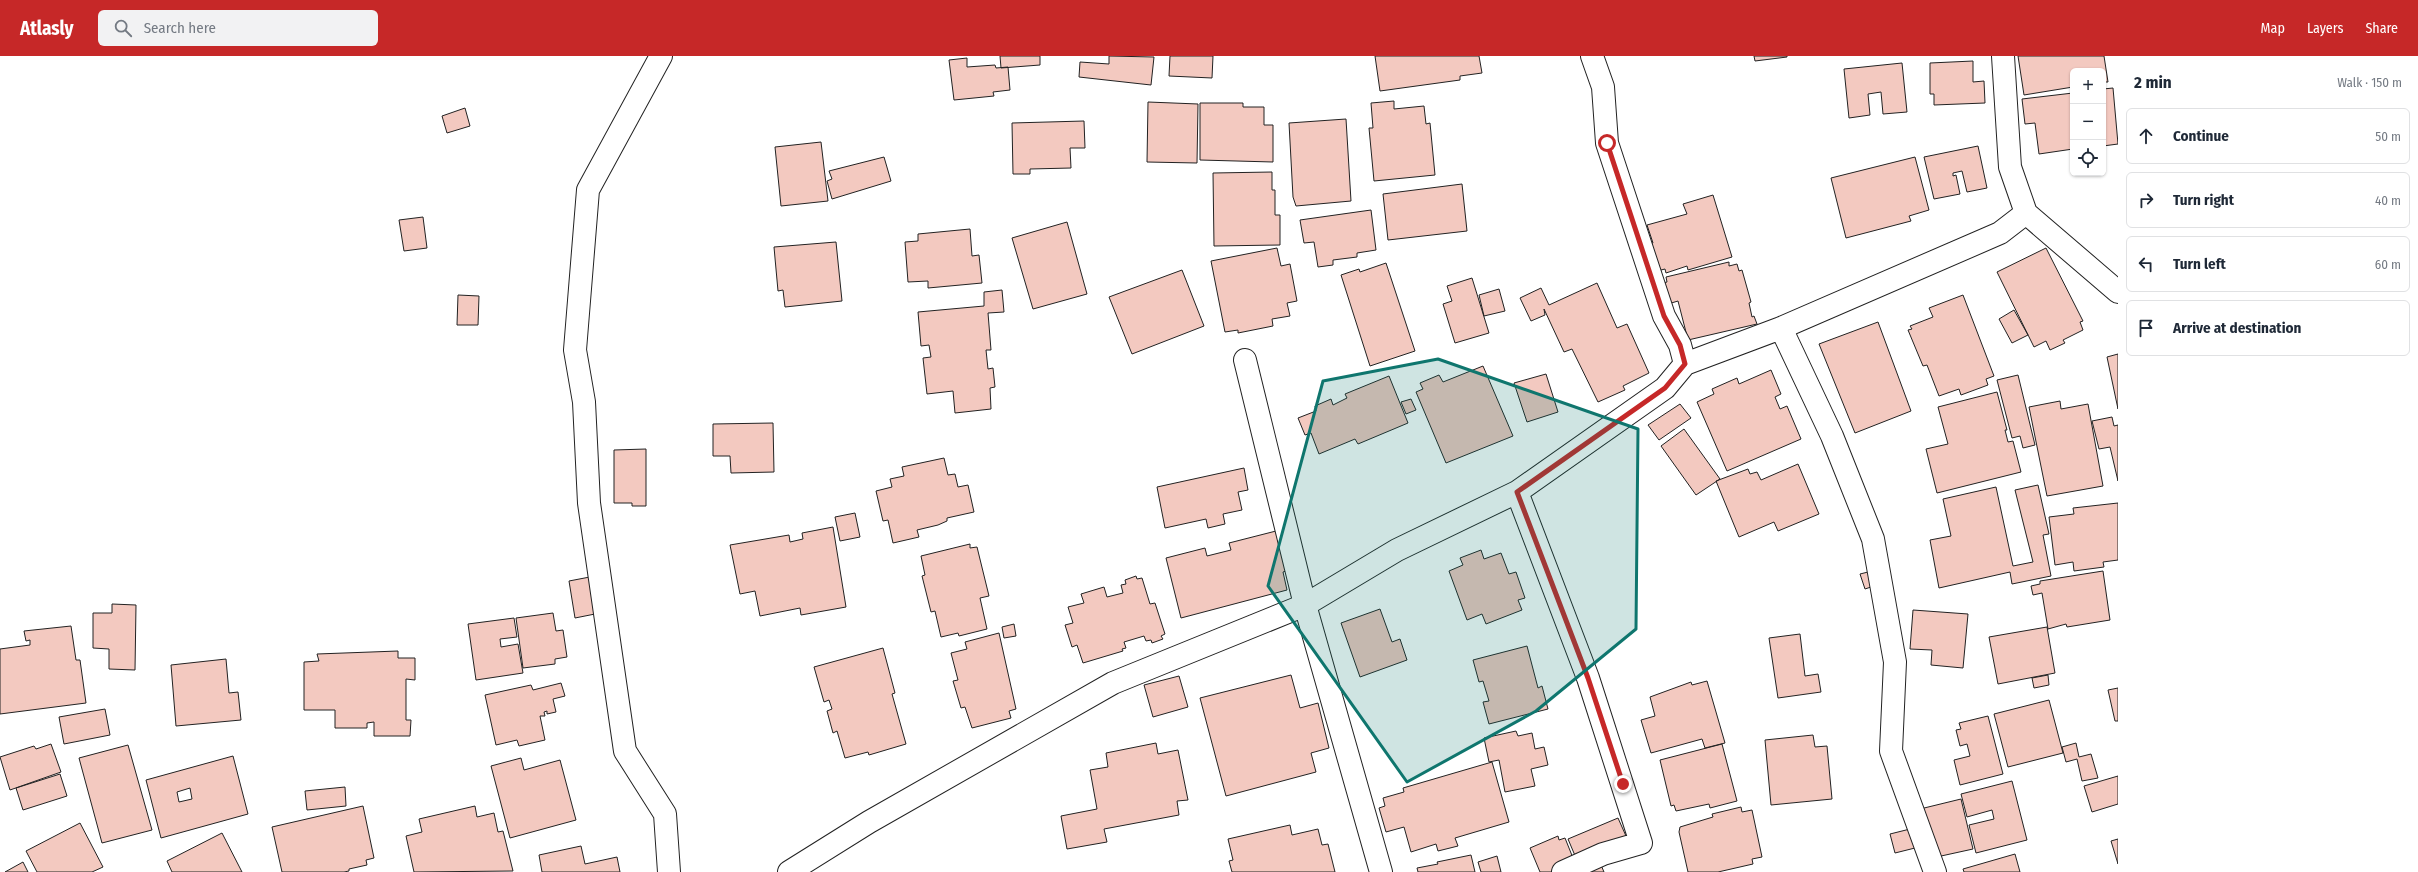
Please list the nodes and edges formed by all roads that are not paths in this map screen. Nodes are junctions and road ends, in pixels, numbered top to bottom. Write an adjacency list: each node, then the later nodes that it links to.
1 (661, 56): 11 (street)
2 (1592, 56): 8 (street)
3 (2003, 56): 4 (street)
4 (2026, 213): 5 (street); 6 (street)
5 (2118, 292)
6 (1781, 328): 8 (street); 15 (street)
7 (1245, 360): 10 (street)
8 (1685, 364): 9 (street)
9 (1517, 492): 10 (street); 14 (street)
10 (1305, 605): 12 (street); 13 (street)
11 (669, 872)
12 (789, 872)
13 (1381, 872)
14 (1563, 872)
15 (1934, 872)

